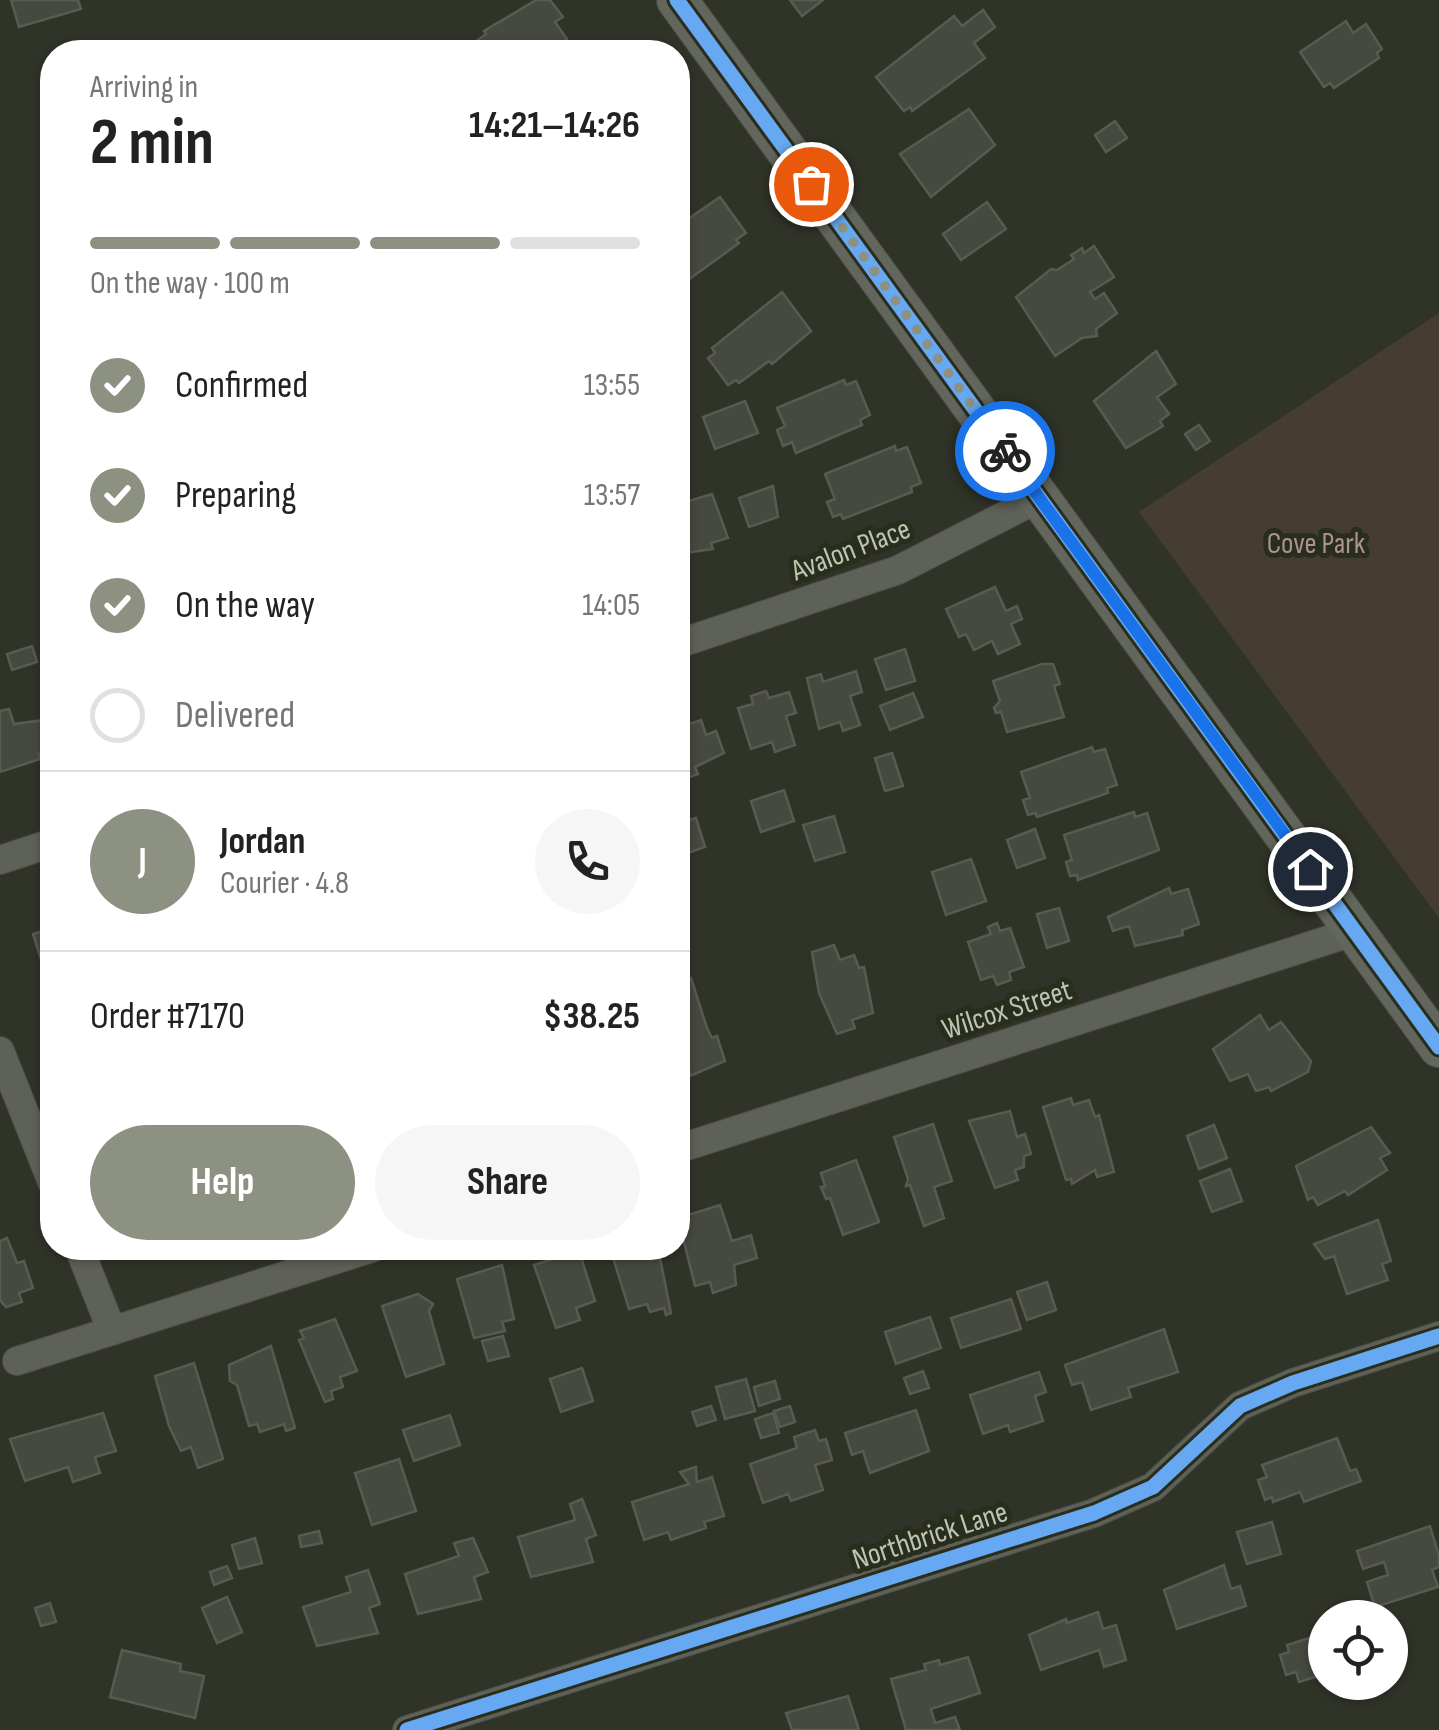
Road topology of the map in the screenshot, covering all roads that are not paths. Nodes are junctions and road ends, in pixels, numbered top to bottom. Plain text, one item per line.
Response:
1 (677, 0) edge
2 (1039, 498) junction
3 (690, 640) edge
4 (40, 847) edge
5 (0, 860) edge
6 (1356, 932) junction
7 (1439, 1048) edge
8 (0, 1051) edge
9 (690, 1145) edge
10 (40, 1152) edge
11 (84, 1260) edge
12 (334, 1260) edge
13 (112, 1331) junction
14 (1439, 1336) edge
15 (18, 1361) dead end
16 (407, 1730) edge

1 - 2 street
2 - 3 street, Avalon Place
2 - 6 street
4 - 5 street
6 - 7 street
6 - 9 street, Wilcox Street
8 - 10 street
11 - 13 street
12 - 13 street
13 - 15 street
14 - 16 street, Northbrick Lane

